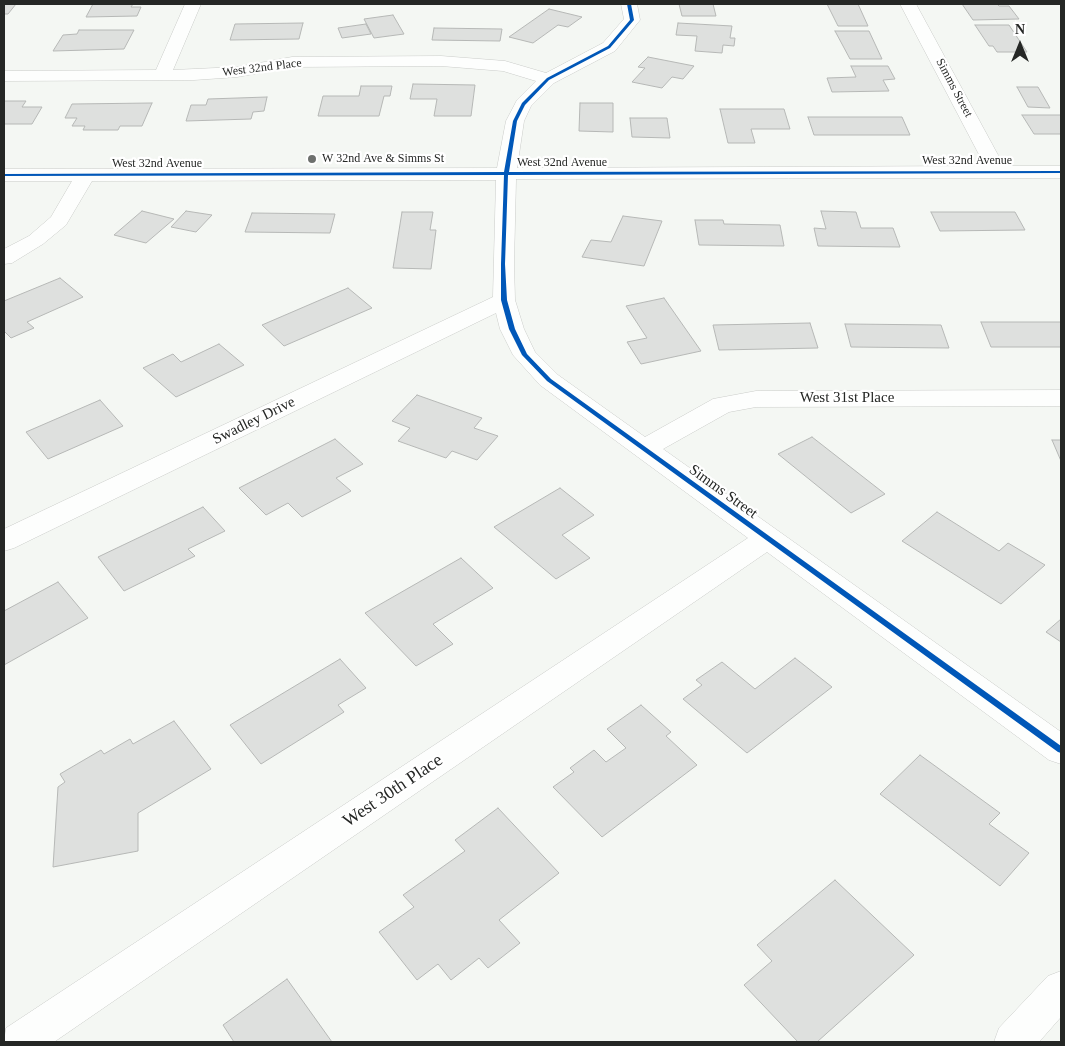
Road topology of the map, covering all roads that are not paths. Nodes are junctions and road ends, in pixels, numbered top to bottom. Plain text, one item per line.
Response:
1 (193, 4) edge
2 (629, 4) edge
3 (908, 4) edge
4 (4, 76) edge
5 (162, 76) junction
6 (548, 79) junction
7 (1061, 172) edge
8 (998, 173) junction
9 (506, 174) junction
10 (4, 175) edge
11 (85, 175) junction
12 (4, 258) edge
13 (504, 300) junction
14 (1061, 398) edge
15 (644, 449) junction
16 (766, 539) junction
17 (4, 541) edge
18 (1061, 750) edge
19 (1061, 989) edge
20 (20, 1042) edge
21 (1013, 1042) edge

1 - 5 street
2 - 6 street, Simms Street
3 - 8 street, Simms Street
4 - 5 street, West 32nd Place
5 - 6 street, West 32nd Place
6 - 9 street, Simms Street
7 - 8 street, West 32nd Avenue
8 - 9 street, West 32nd Avenue
9 - 11 street, West 32nd Avenue
9 - 13 street, Simms Street
10 - 11 street, West 32nd Avenue
11 - 12 street
13 - 15 street, Simms Street
13 - 17 street, Swadley Drive
14 - 15 street, West 31st Place
15 - 16 street, Simms Street
16 - 18 street, Simms Street
16 - 20 street, West 30th Place
19 - 21 street

